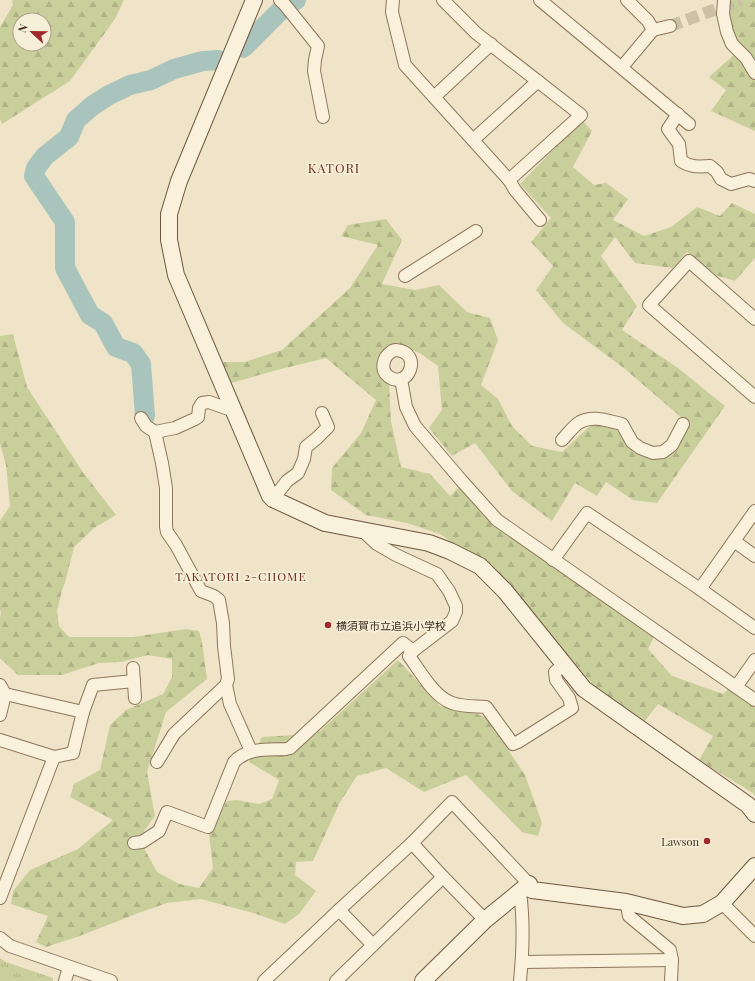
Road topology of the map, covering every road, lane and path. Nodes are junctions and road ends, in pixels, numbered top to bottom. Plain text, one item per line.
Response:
1 (254, 0) edge
2 (280, 0) edge
3 (393, 0) edge
4 (443, 0) edge
5 (540, 0) edge
6 (627, 0) edge
7 (724, 0) edge
8 (670, 26) tunnel mouth
9 (653, 30) junction
10 (491, 44) junction
11 (622, 67) junction
12 (755, 73) edge
13 (538, 81) junction
14 (434, 97) junction
15 (678, 114) junction
16 (323, 117) dead end
17 (690, 124) dead end
18 (473, 140) junction
19 (509, 180) junction
20 (755, 181) edge
21 (540, 220) dead end
22 (476, 231) dead end
23 (405, 276) dead end
24 (755, 319) edge
25 (401, 379) dead end
26 (755, 397) edge
27 (234, 411) junction
28 (322, 413) dead end
29 (141, 418) dead end
30 (683, 424) dead end
31 (155, 432) junction
32 (562, 440) dead end
33 (273, 499) junction
34 (755, 511) edge
35 (363, 531) junction
36 (734, 541) junction
37 (755, 556) edge
38 (554, 560) junction
39 (700, 589) junction
40 (755, 628) edge
41 (414, 651) junction
42 (755, 660) edge
43 (564, 664) junction
44 (133, 668) dead end
45 (134, 681) junction
46 (226, 685) junction
47 (736, 687) junction
48 (3, 690) edge
49 (135, 698) dead end
50 (755, 700) edge
51 (83, 712) junction
52 (0, 715) edge
53 (0, 740) edge
54 (251, 751) junction
55 (54, 757) junction
56 (157, 762) dead end
57 (755, 814) edge
58 (134, 843) dead end
59 (412, 843) junction
60 (755, 866) edge
61 (443, 877) junction
62 (524, 888) junction
63 (0, 898) edge
64 (626, 902) junction
65 (722, 903) junction
66 (339, 910) junction
67 (485, 920) junction
68 (755, 936) edge
69 (0, 938) edge
70 (373, 945) junction
71 (672, 960) junction
72 (522, 962) junction
73 (69, 967) junction
74 (65, 981) edge
75 (112, 981) edge
76 (264, 981) edge
77 (336, 981) edge
78 (423, 981) edge
79 (520, 981) edge
80 (672, 981) edge

1 - 27 street
2 - 16 street
3 - 14 street
4 - 10 street
5 - 11 street
6 - 9 street
7 - 12 street
8 - 9 street
9 - 11 street
10 - 13 street
10 - 14 street
11 - 15 street
13 - 18 street
13 - 19 street
14 - 18 street
15 - 17 street
15 - 20 street
18 - 19 street
19 - 21 street
22 - 23 street
24 - 26 street
25 - 38 street
27 - 31 street
27 - 33 street
28 - 33 street
29 - 31 street
30 - 32 street
31 - 46 street
33 - 35 street
34 - 36 street
35 - 41 street
35 - 43 street
36 - 37 street
36 - 39 street
38 - 39 street
38 - 47 street
39 - 40 street
41 - 43 street
41 - 54 street
42 - 47 street
43 - 57 street
44 - 45 street
45 - 49 street
45 - 51 street
46 - 54 street
46 - 56 street
47 - 50 street
48 - 51 street
48 - 52 street
51 - 55 street
53 - 55 street
54 - 58 street
55 - 63 street
59 - 61 street
59 - 62 street
59 - 66 street
60 - 65 street
61 - 67 street
61 - 70 street
62 - 64 street
62 - 67 street
62 - 72 street
64 - 65 street
64 - 71 street
65 - 68 street
66 - 70 street
66 - 76 street
67 - 78 street
69 - 73 street
70 - 77 street
71 - 72 street
71 - 80 street
72 - 79 street
73 - 74 street
73 - 75 street

